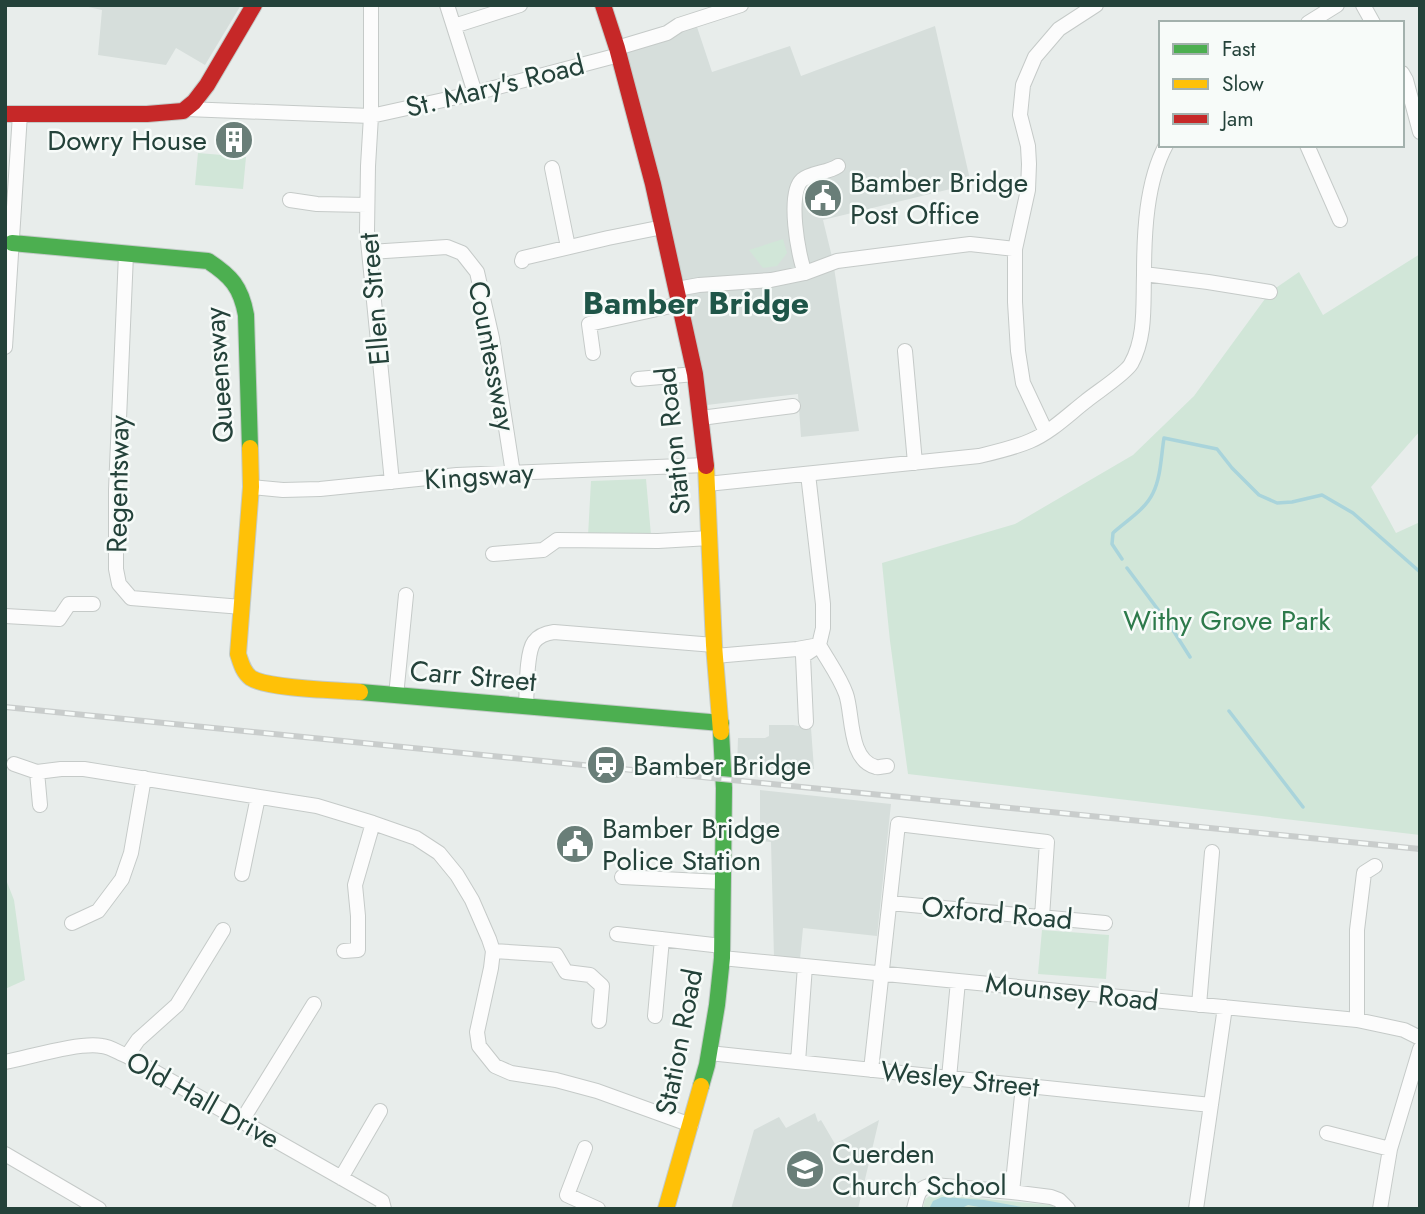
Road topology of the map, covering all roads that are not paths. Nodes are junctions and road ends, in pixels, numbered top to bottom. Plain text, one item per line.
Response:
1 (254, 5) edge
2 (371, 5) edge
3 (447, 5) edge
4 (520, 5) edge
5 (603, 5) edge
6 (741, 5) edge
7 (1096, 5) edge
8 (1336, 5) edge
9 (1363, 5) edge
10 (1311, 21) edge
11 (1372, 21) edge
12 (454, 26) junction
13 (618, 52) junction
14 (1404, 76) edge
15 (475, 93) junction
16 (186, 109) junction
17 (13, 114) edge
18 (371, 116) junction
19 (1420, 132) edge
20 (1165, 147) edge
21 (1308, 147) edge
22 (838, 166) dead end
23 (552, 168) dead end
24 (290, 200) dead end
25 (367, 205) junction
26 (1340, 220) dead end
27 (663, 227) junction
28 (12, 243) junction
29 (568, 247) junction
30 (1015, 248) junction
31 (370, 252) junction
32 (126, 254) junction
33 (522, 261) dead end
34 (804, 273) junction
35 (1144, 274) junction
36 (1270, 292) dead end
37 (679, 297) junction
38 (5, 347) edge
39 (905, 352) dead end
40 (593, 353) dead end
41 (695, 374) junction
42 (638, 379) dead end
43 (793, 406) dead end
44 (701, 418) junction
45 (1046, 432) junction
46 (915, 463) junction
47 (706, 465) junction
48 (513, 473) junction
49 (808, 474) junction
50 (392, 482) junction
51 (707, 484) junction
52 (251, 487) junction
53 (710, 538) junction
54 (493, 554) dead end
55 (406, 595) dead end
56 (93, 604) dead end
57 (242, 607) junction
58 (5, 616) edge
59 (819, 645) junction
60 (715, 650) junction
61 (238, 654) joint
62 (396, 696) junction
63 (526, 706) junction
64 (806, 722) dead end
65 (721, 723) junction
66 (14, 764) dead end
67 (887, 766) dead end
68 (37, 772) junction
69 (144, 778) junction
70 (258, 797) junction
71 (40, 805) dead end
72 (373, 823) junction
73 (1212, 852) dead end
74 (1375, 866) dead end
75 (242, 874) dead end
76 (622, 877) dead end
77 (722, 882) junction
78 (890, 903) junction
79 (1042, 917) junction
80 (72, 923) dead end
81 (1105, 923) dead end
82 (223, 930) dead end
83 (617, 934) dead end
84 (662, 939) junction
85 (344, 951) dead end
86 (493, 951) junction
87 (722, 952) junction
88 (805, 966) junction
89 (881, 974) junction
90 (958, 981) junction
91 (314, 1004) dead end
92 (1199, 1004) junction
93 (1225, 1007) junction
94 (655, 1016) dead end
95 (1357, 1020) junction
96 (599, 1021) dead end
97 (1420, 1038) edge
98 (1420, 1049) edge
99 (709, 1053) junction
100 (127, 1056) junction
101 (5, 1062) edge
102 (798, 1062) junction
103 (871, 1070) junction
104 (949, 1078) junction
105 (1023, 1086) junction
106 (1211, 1105) junction
107 (380, 1111) dead end
108 (241, 1122) junction
109 (691, 1125) junction
110 (1327, 1133) dead end
111 (585, 1148) dead end
112 (1391, 1149) junction
113 (5, 1154) edge
114 (341, 1178) junction
115 (1012, 1192) junction
116 (99, 1209) edge
117 (384, 1209) edge
118 (598, 1209) edge
119 (666, 1209) edge
120 (914, 1209) edge
121 (1068, 1209) edge
122 (1196, 1209) edge
123 (1380, 1209) edge

1 - 16 main road
2 - 18 street, St. Mary's Road
3 - 12 street
4 - 12 street
5 - 13 main road, Station Road
6 - 13 street, St. Mary's Road
7 - 30 street
8 - 10 street
9 - 11 street
12 - 15 street
13 - 15 street, St. Mary's Road
13 - 27 main road, Station Road
14 - 19 street
15 - 18 street, St. Mary's Road
16 - 17 main road
16 - 18 street, St. Mary's Road
17 - 28 street
18 - 25 street, Ellen Street
20 - 35 street
21 - 26 street
22 - 34 street
23 - 29 street
24 - 25 street
25 - 31 street, Ellen Street
27 - 29 street
27 - 37 main road, Station Road
28 - 32 main road, Queensway
28 - 38 street
29 - 33 street
30 - 34 street
30 - 45 street
31 - 48 street, Countessway
31 - 50 street, Ellen Street
32 - 52 main road, Queensway
32 - 57 street, Regentsway
34 - 37 street
35 - 36 street
35 - 45 street
37 - 40 street
37 - 41 main road, Station Road
39 - 46 street
41 - 42 street
41 - 44 main road, Station Road
43 - 44 street
44 - 47 main road, Station Road
45 - 46 street
46 - 49 street
47 - 48 street, Kingsway
47 - 51 main road, Station Road
48 - 50 street, Kingsway
49 - 51 street
49 - 59 street
50 - 52 street, Kingsway
51 - 53 main road, Station Road
52 - 57 main road, Queensway
53 - 54 street
53 - 60 main road, Station Road
55 - 62 street
56 - 58 street
57 - 61 main road, Queensway
59 - 60 street
59 - 64 street
59 - 67 street
60 - 63 street
60 - 65 main road, Station Road
61 - 62 main road, Carr Street
62 - 63 main road, Carr Street
63 - 65 main road, Carr Street
65 - 77 main road, Station Road
66 - 68 street
68 - 69 street
68 - 71 street
69 - 70 street
69 - 80 street
70 - 72 street
70 - 75 street
72 - 85 street
72 - 86 street
73 - 92 street
74 - 95 street
76 - 77 street
77 - 87 main road, Station Road
78 - 79 street, Oxford Road
78 - 79 street
78 - 89 street
79 - 81 street, Oxford Road
82 - 100 street
83 - 84 street, Mounsey Road
84 - 87 street, Mounsey Road
84 - 94 street
86 - 96 street
86 - 109 street
87 - 88 street, Mounsey Road
87 - 99 main road, Station Road
88 - 89 street, Mounsey Road
88 - 102 street
89 - 90 street, Mounsey Road
89 - 103 street
90 - 92 street, Mounsey Road
90 - 104 street
91 - 108 street
92 - 93 street, Mounsey Road
93 - 95 street, Mounsey Road
93 - 106 street
95 - 97 street, Mounsey Road
98 - 112 street
99 - 102 street, Wesley Street
99 - 109 main road, Station Road
100 - 101 street, Old Hall Drive
100 - 108 street, Old Hall Drive
102 - 103 street, Wesley Street
103 - 104 street, Wesley Street
104 - 105 street, Wesley Street
105 - 106 street, Wesley Street
105 - 115 street
106 - 122 street
107 - 114 street
108 - 114 street, Old Hall Drive
109 - 119 main road, Station Road
110 - 112 street
111 - 118 street
112 - 123 street
113 - 116 street
114 - 117 street, Old Hall Drive
115 - 120 street
115 - 121 street

